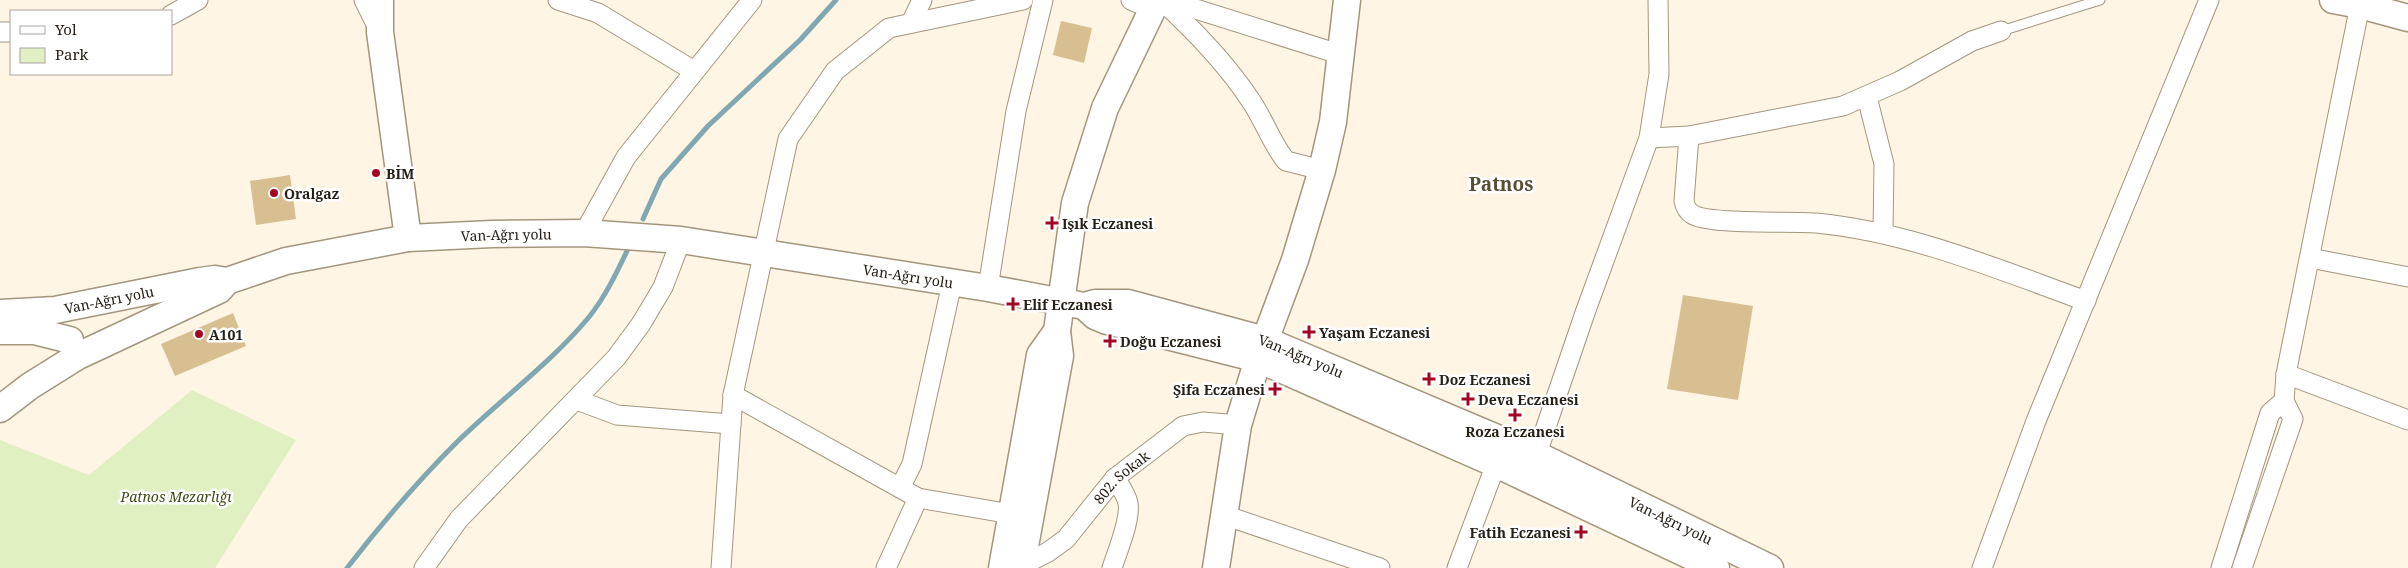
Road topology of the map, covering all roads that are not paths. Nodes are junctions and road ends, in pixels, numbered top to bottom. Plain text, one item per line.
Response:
1 (198, 0) edge
2 (364, 0) edge
3 (380, 0) edge
4 (558, 0) edge
5 (752, 0) edge
6 (922, 0) edge
7 (1023, 0) edge
8 (1043, 0) edge
9 (1347, 0) edge
10 (1658, 0) edge
11 (2100, 0) edge
12 (2209, 0) edge
13 (2333, 0) edge
14 (1154, 2) edge
15 (2360, 2) edge
16 (172, 14) edge
17 (2408, 18) edge
18 (911, 23) junction
19 (2001, 31) joint
20 (380, 32) junction
21 (1342, 55) junction
22 (694, 71) junction
23 (1867, 97) junction
24 (1689, 136) junction
25 (1649, 138) junction
26 (1322, 170) junction
27 (584, 233) junction
28 (1883, 233) junction
29 (408, 238) junction
30 (681, 240) junction
31 (764, 252) junction
32 (2310, 258) junction
33 (2408, 277) edge
34 (227, 281) junction
35 (952, 282) junction
36 (988, 288) junction
37 (2086, 301) junction
38 (1073, 304) junction
39 (76, 306) junction
40 (0, 313) edge
41 (0, 331) edge
42 (74, 348) junction
43 (1262, 349) junction
44 (2286, 374) junction
45 (733, 395) junction
46 (577, 400) junction
47 (2284, 401) junction
48 (0, 408) edge
49 (2408, 420) edge
50 (731, 424) junction
51 (1238, 425) junction
52 (1537, 455) junction
53 (1496, 464) junction
54 (1115, 478) junction
55 (1528, 479) junction
56 (900, 488) junction
57 (918, 498) junction
58 (1224, 515) junction
59 (1020, 518) junction
60 (1014, 567) edge
61 (424, 568) edge
62 (721, 568) edge
63 (886, 568) edge
64 (1112, 568) edge
65 (1216, 568) edge
66 (1380, 568) edge
67 (1457, 568) edge
68 (1716, 568) edge
69 (1770, 568) edge
70 (1982, 568) edge
71 (2221, 568) edge
72 (2242, 568) edge

1 - 16 street
2 - 20 street
3 - 20 main road
4 - 22 street
5 - 22 street
6 - 18 street
7 - 18 street
8 - 36 street
9 - 21 main road
10 - 25 street
11 - 19 lane
12 - 37 street
13 - 15 main road
14 - 21 street
14 - 26 street
14 - 38 main road
15 - 17 main road
15 - 32 street
18 - 31 street
19 - 23 street
20 - 29 main road
21 - 26 main road
22 - 27 street
23 - 24 street
23 - 28 street
24 - 25 street
24 - 28 street
25 - 52 street
26 - 43 main road
27 - 29 main road, Van-Ağrı yolu
27 - 30 main road, Van-Ağrı yolu
28 - 37 street
29 - 34 main road, Van-Ağrı yolu
30 - 31 main road, Van-Ağrı yolu
30 - 46 street
31 - 35 main road, Van-Ağrı yolu
31 - 45 street
32 - 33 street
32 - 44 street
34 - 39 main road, Van-Ağrı yolu
34 - 42 main road
35 - 36 main road, Van-Ağrı yolu
35 - 56 street
36 - 38 main road, Van-Ağrı yolu
37 - 70 street
38 - 43 main road, Van-Ağrı yolu
38 - 59 main road
39 - 40 main road, Van-Ağrı yolu
39 - 42 main road
41 - 42 main road
42 - 48 main road
43 - 51 main road
43 - 52 main road, Van-Ağrı yolu
43 - 53 main road
44 - 47 street
44 - 49 street
45 - 50 street
45 - 56 street
46 - 50 street
46 - 61 street
47 - 71 street
47 - 72 street
50 - 62 street
51 - 54 street, 802. Sokak
51 - 58 main road
52 - 55 street
52 - 69 main road, Van-Ağrı yolu
53 - 55 main road
53 - 67 street
54 - 60 street, 802. Sokak
54 - 64 street
55 - 68 main road
56 - 57 street
57 - 59 street
57 - 63 street
58 - 65 main road
58 - 66 street
59 - 60 main road

